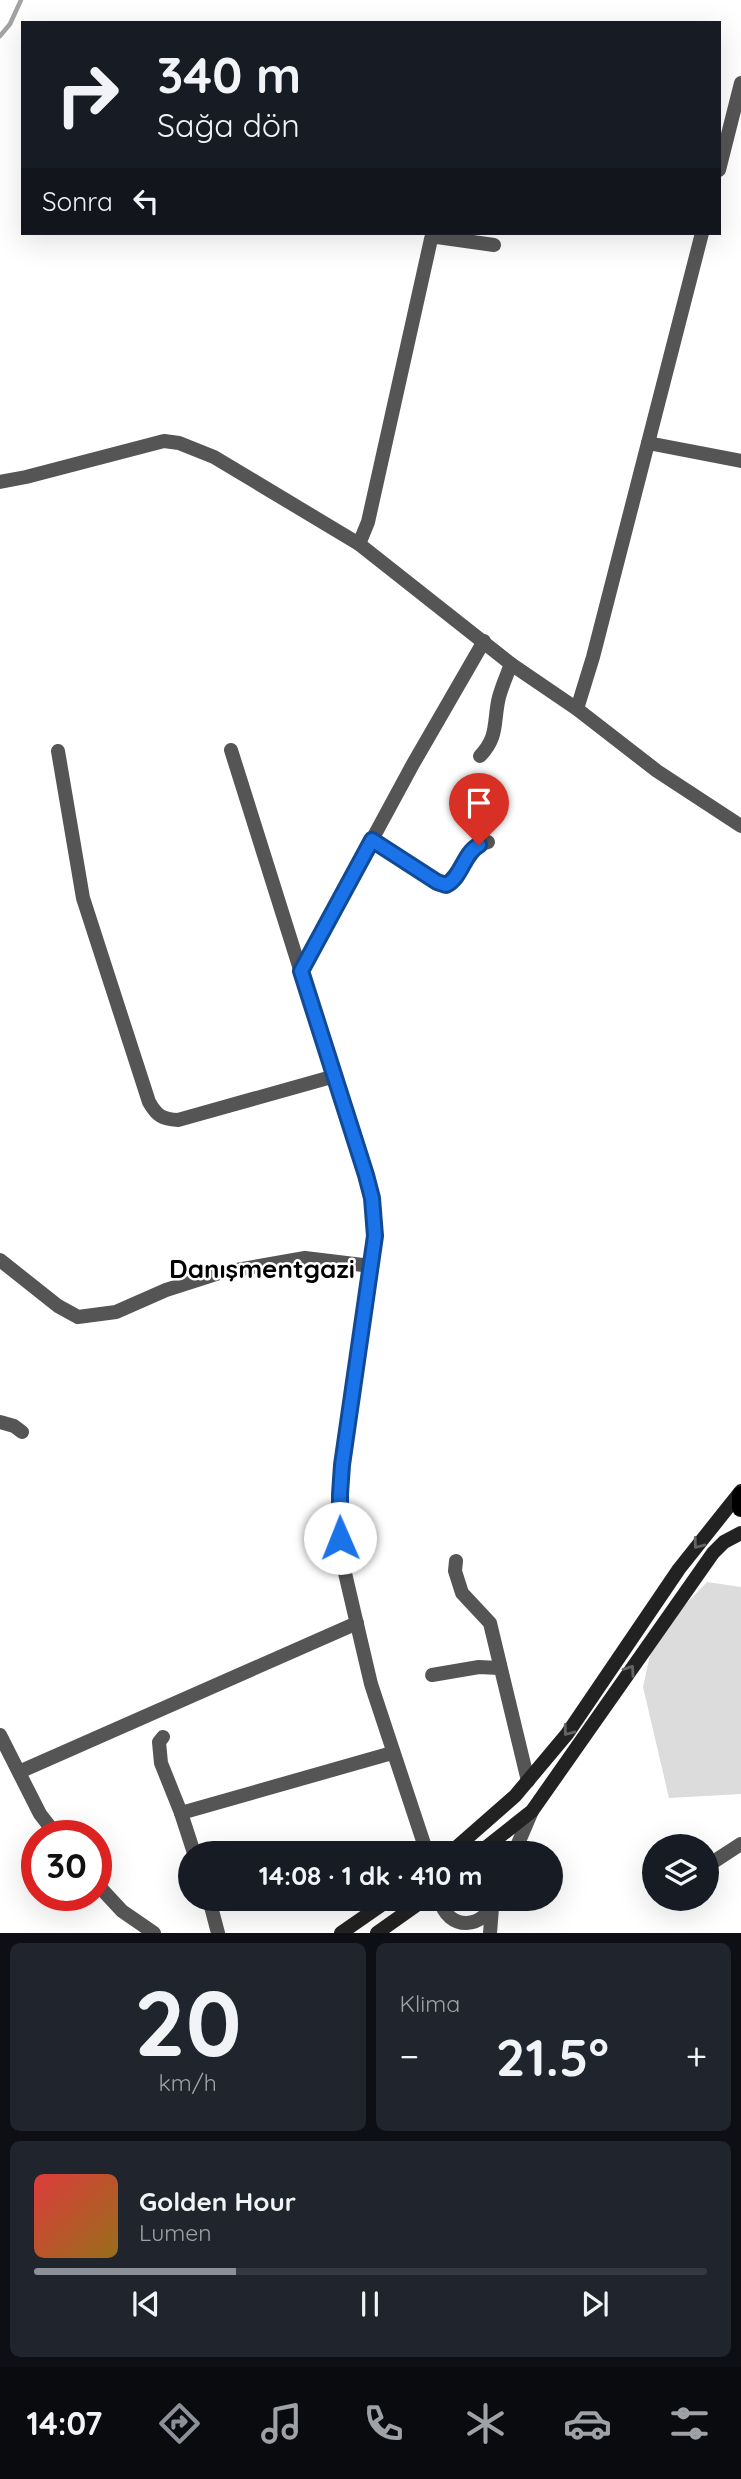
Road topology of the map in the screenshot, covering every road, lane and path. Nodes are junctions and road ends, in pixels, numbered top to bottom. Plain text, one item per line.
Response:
1 (741, 83) edge
2 (721, 162) edge
3 (701, 235) edge
4 (494, 245) dead end
5 (648, 443) junction
6 (741, 461) edge
7 (0, 482) edge
8 (359, 544) junction
9 (484, 641) junction
10 (511, 664) junction
11 (577, 709) junction
12 (231, 750) dead end
13 (58, 751) dead end
14 (480, 756) dead end
15 (741, 826) edge
16 (372, 840) junction
17 (488, 842) dead end
18 (301, 971) junction
19 (335, 1076) junction
20 (0, 1260) edge
21 (371, 1266) junction
22 (0, 1422) edge
23 (22, 1432) dead end
24 (741, 1493) edge
25 (741, 1508) edge
26 (741, 1533) edge
27 (456, 1561) dead end
28 (357, 1623) junction
29 (499, 1668) junction
30 (432, 1675) dead end
31 (0, 1735) edge
32 (163, 1737) dead end
33 (392, 1753) junction
34 (19, 1772) junction
35 (528, 1781) junction
36 (532, 1811) junction
37 (181, 1813) junction
38 (45, 1820) edge
39 (190, 1841) edge
40 (422, 1841) edge
41 (464, 1841) edge
42 (494, 1841) edge
43 (519, 1841) edge
44 (741, 1844) edge
45 (719, 1858) edge
46 (112, 1900) edge
47 (212, 1911) edge
48 (373, 1911) edge
49 (408, 1911) edge
50 (445, 1911) edge
51 (487, 1911) edge
52 (492, 1911) edge
53 (446, 1914) junction
54 (154, 1933) edge
55 (218, 1933) edge
56 (341, 1933) edge
57 (377, 1933) edge
58 (455, 1933) edge
59 (490, 1933) edge

1 - 2 street
3 - 5 street
4 - 8 street
5 - 6 street
5 - 11 street
7 - 8 street
8 - 9 street
9 - 10 street
9 - 16 street
10 - 11 street
10 - 14 street
11 - 15 street
12 - 18 street
13 - 19 street
16 - 17 street
16 - 18 street
18 - 19 street
19 - 21 street
20 - 21 street
21 - 28 street
22 - 23 street
24 - 25 main road
24 -> 35 main road
36 -> 26 main road
27 - 29 street
28 - 33 street
28 - 34 street
29 - 30 street
29 - 35 street
31 - 34 street
32 - 37 street
33 - 37 street
33 - 40 street
34 - 38 street
35 - 41 main road
36 - 42 main road
36 - 43 street
37 - 39 street
44 - 45 street
46 - 54 street
47 - 55 street
48 - 56 main road
49 - 57 main road
50 - 53 street
51 - 53 street
52 - 59 street
53 - 58 street

